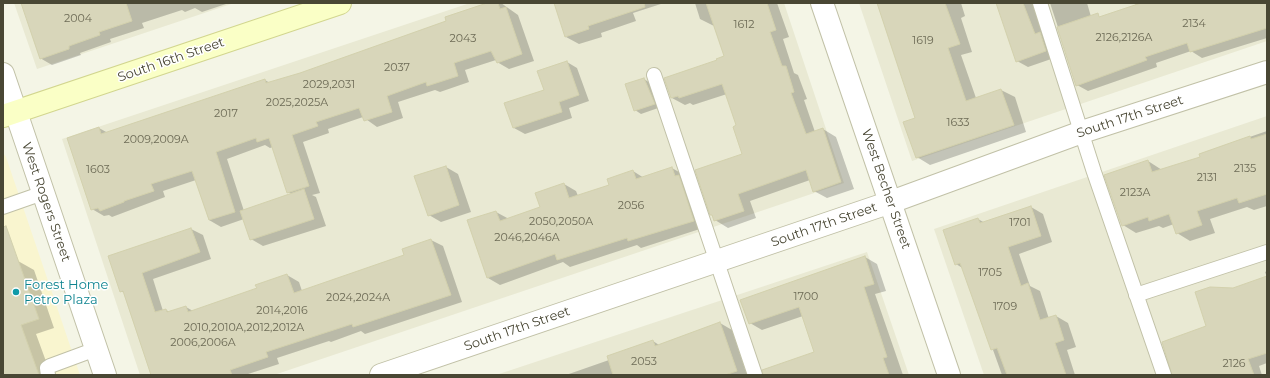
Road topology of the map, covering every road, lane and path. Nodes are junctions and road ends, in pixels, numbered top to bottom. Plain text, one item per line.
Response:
1 (340, 3) edge
2 (822, 3) edge
3 (1040, 3) edge
4 (1267, 72) edge
5 (3, 74) edge
6 (654, 75) dead end
7 (10, 114) edge
8 (1082, 132) junction
9 (43, 193) junction
10 (891, 202) junction
11 (3, 207) edge
12 (1267, 252) edge
13 (715, 262) junction
14 (1136, 295) junction
15 (96, 349) junction
16 (48, 375) edge
17 (105, 375) edge
18 (380, 375) edge
19 (755, 375) edge
20 (949, 375) edge
21 (1164, 375) edge

1 - 7 main road, South 16th Street
2 - 10 street, West Becher Street
3 - 8 lane
4 - 8 street, South 17th Street
5 - 7 street, West Rogers Street
6 - 13 lane
7 - 9 street, West Rogers Street
8 - 10 street, South 17th Street
8 - 14 lane
9 - 11 lane
9 - 15 street, West Rogers Street
10 - 13 street, South 17th Street
10 - 20 street, West Becher Street
12 - 14 lane
13 - 18 street, South 17th Street
13 - 19 lane
14 - 21 lane
15 - 16 lane
15 - 17 street, West Rogers Street

